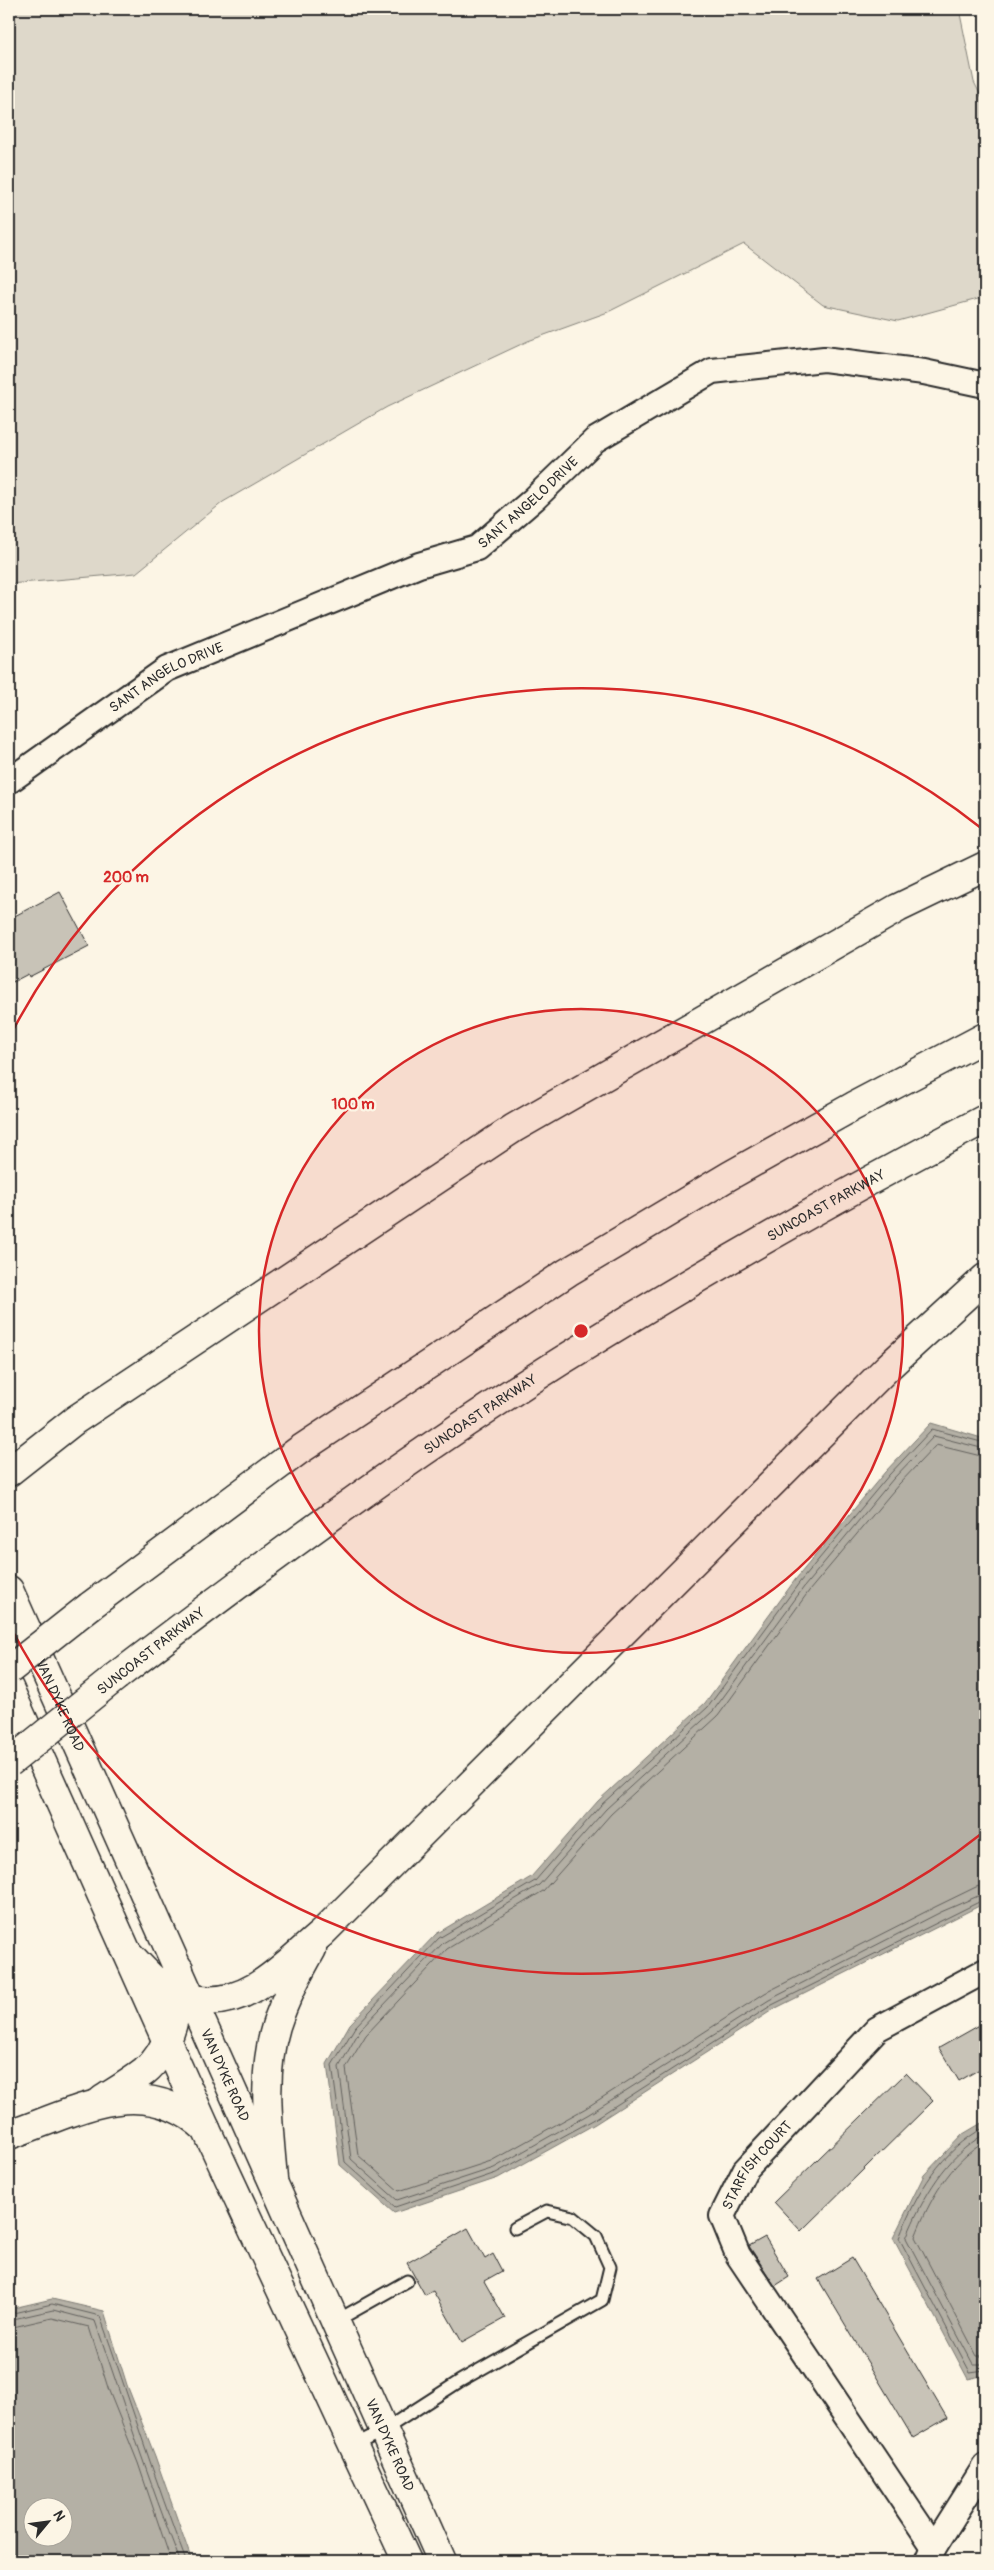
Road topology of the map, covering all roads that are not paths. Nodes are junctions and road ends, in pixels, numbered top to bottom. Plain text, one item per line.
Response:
1 (985, 385) edge
2 (9, 781) edge
3 (985, 866) edge
4 (985, 1037) edge
5 (985, 1119) edge
6 (985, 1278) edge
7 (76, 1420) junction
8 (9, 1446) edge
9 (9, 1472) edge
10 (9, 1590) edge
11 (9, 1670) edge
12 (9, 1688) edge
13 (9, 1763) edge
14 (320, 1934) junction
15 (128, 1953) junction
16 (985, 1971) edge
17 (185, 1998) junction
18 (166, 2040) junction
19 (97, 2104) junction
20 (206, 2129) junction
21 (9, 2135) edge
22 (273, 2180) junction
23 (515, 2228) dead end
24 (407, 2281) dead end
25 (336, 2321) junction
26 (384, 2430) junction
27 (353, 2446) junction
28 (985, 2466) edge
29 (931, 2554) edge
30 (407, 2561) edge
31 (442, 2561) edge

1 - 2 street, SANT ANGELO DRIVE
3 - 7 main road
4 - 11 main road, bridge
5 - 13 main road, SUNCOAST PARKWAY, bridge
6 - 14 main road
7 - 8 main road
7 - 9 main road
10 - 17 main road, VAN DYKE ROAD
12 - 15 main road
14 - 17 main road
14 - 22 main road
15 - 17 main road
15 - 18 main road
16 - 29 street, STARFISH COURT
17 - 18 main road
17 - 22 main road, VAN DYKE ROAD
18 - 19 main road
18 - 20 main road
19 - 20 main road
19 - 21 main road
20 - 27 main road
22 - 25 main road, VAN DYKE ROAD
23 - 26 lane
24 - 25 lane
25 - 26 main road, VAN DYKE ROAD
26 - 27 lane
26 - 31 main road, VAN DYKE ROAD
27 - 30 main road
28 - 29 street

